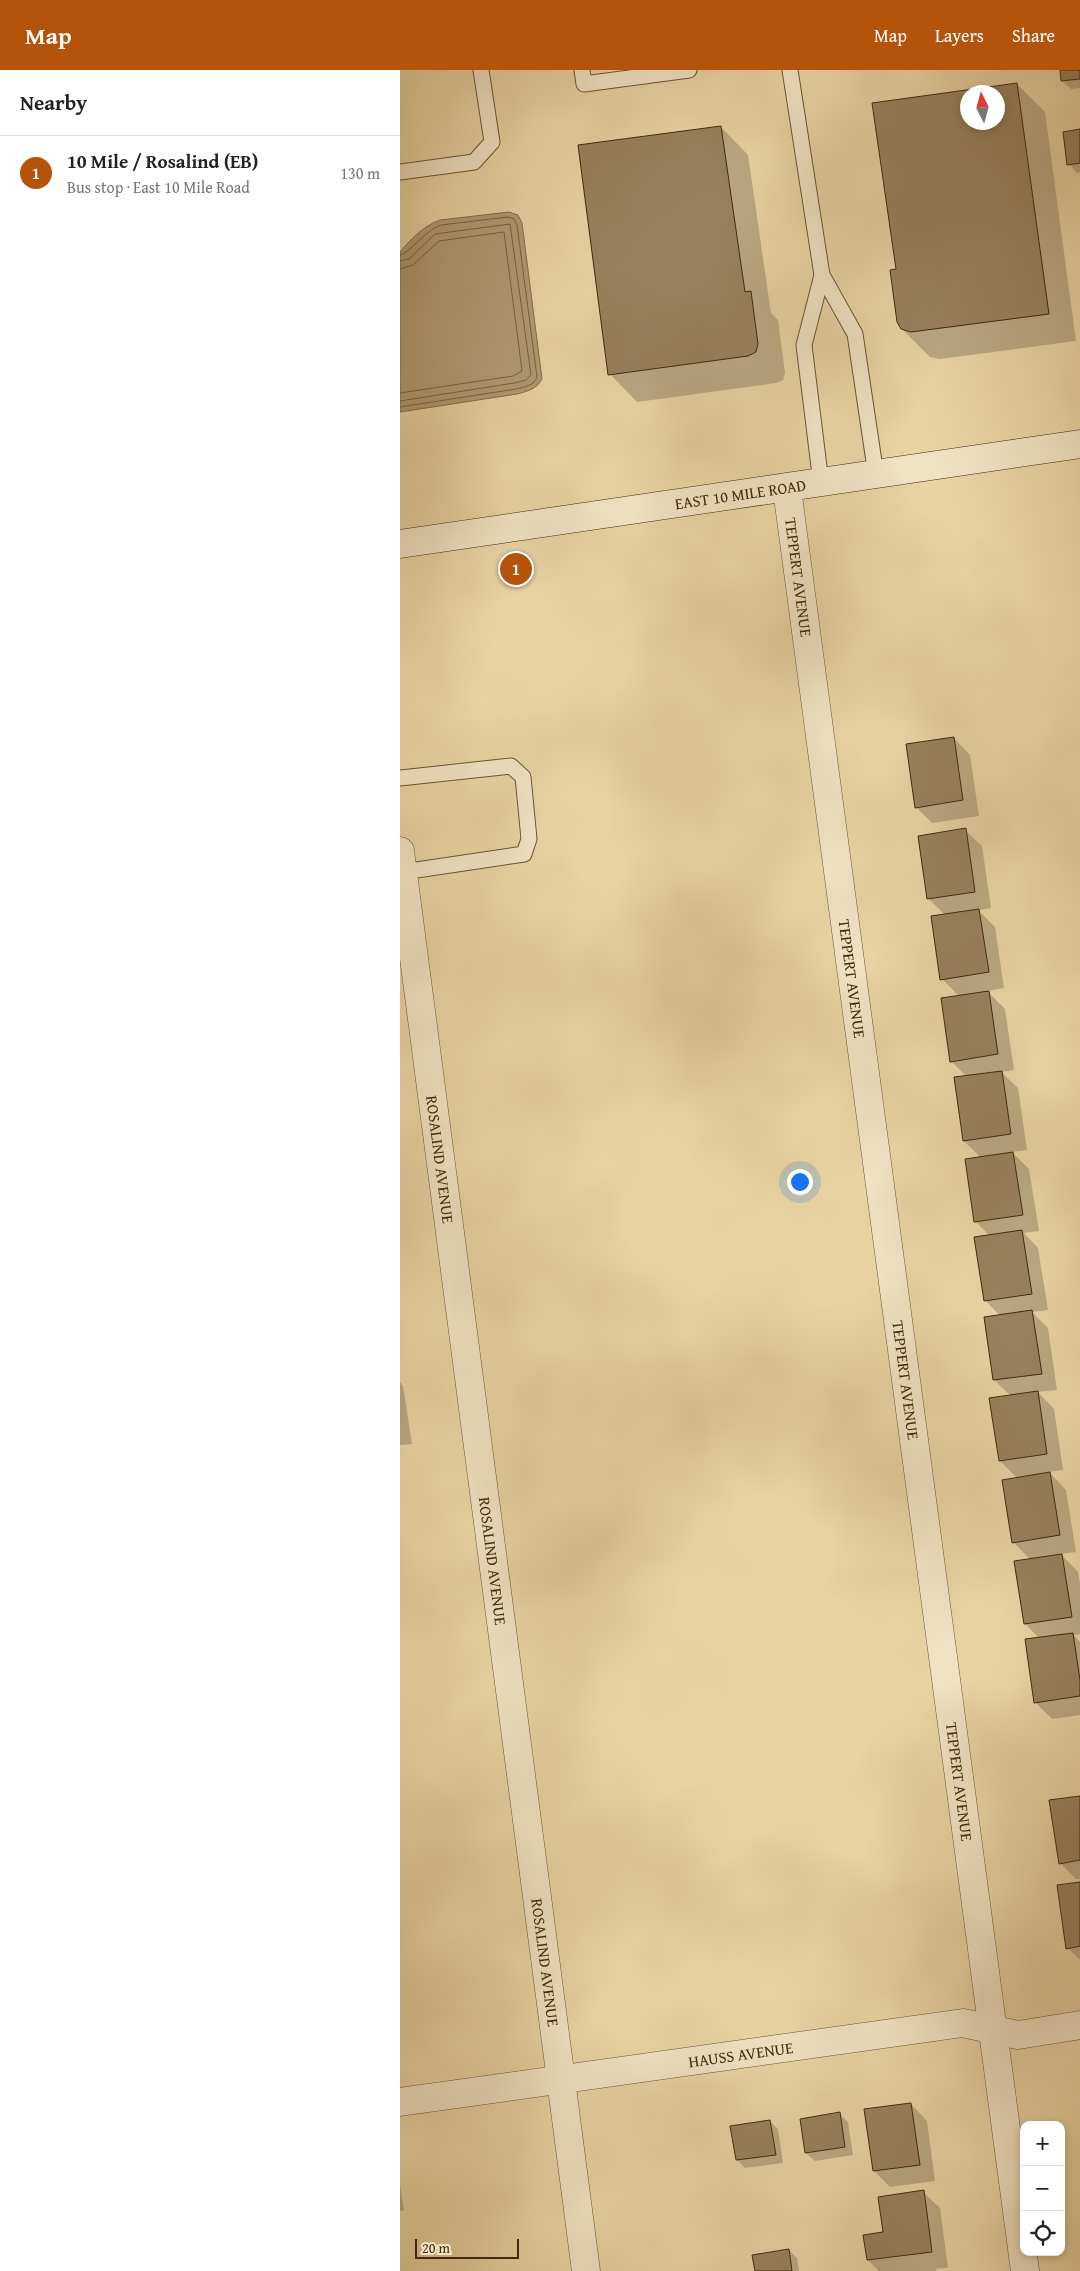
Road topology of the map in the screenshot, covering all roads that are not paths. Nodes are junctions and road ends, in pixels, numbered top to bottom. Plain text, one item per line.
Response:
1 (482, 70) edge
2 (582, 70) edge
3 (689, 70) edge
4 (790, 70) edge
5 (400, 172) edge
6 (822, 275) junction
7 (1080, 444) edge
8 (876, 475) junction
9 (821, 483) junction
10 (787, 489) junction
11 (400, 544) edge
12 (400, 778) edge
13 (401, 862) edge
14 (1080, 2025) edge
15 (993, 2029) junction
16 (561, 2080) junction
17 (400, 2102) edge
18 (586, 2271) edge
19 (1025, 2271) edge

1 - 5 lane
2 - 3 lane
4 - 6 lane
6 - 8 lane
6 - 9 lane
7 - 8 street, EAST 10 MILE ROAD
8 - 9 street, EAST 10 MILE ROAD
9 - 10 street, EAST 10 MILE ROAD
10 - 11 street, EAST 10 MILE ROAD
10 - 15 street, TEPPERT AVENUE
12 - 13 lane
13 - 16 street, ROSALIND AVENUE
14 - 15 street, HAUSS AVENUE
15 - 16 street, HAUSS AVENUE
15 - 19 street, TEPPERT AVENUE
16 - 17 street, HAUSS AVENUE
16 - 18 street, ROSALIND AVENUE

